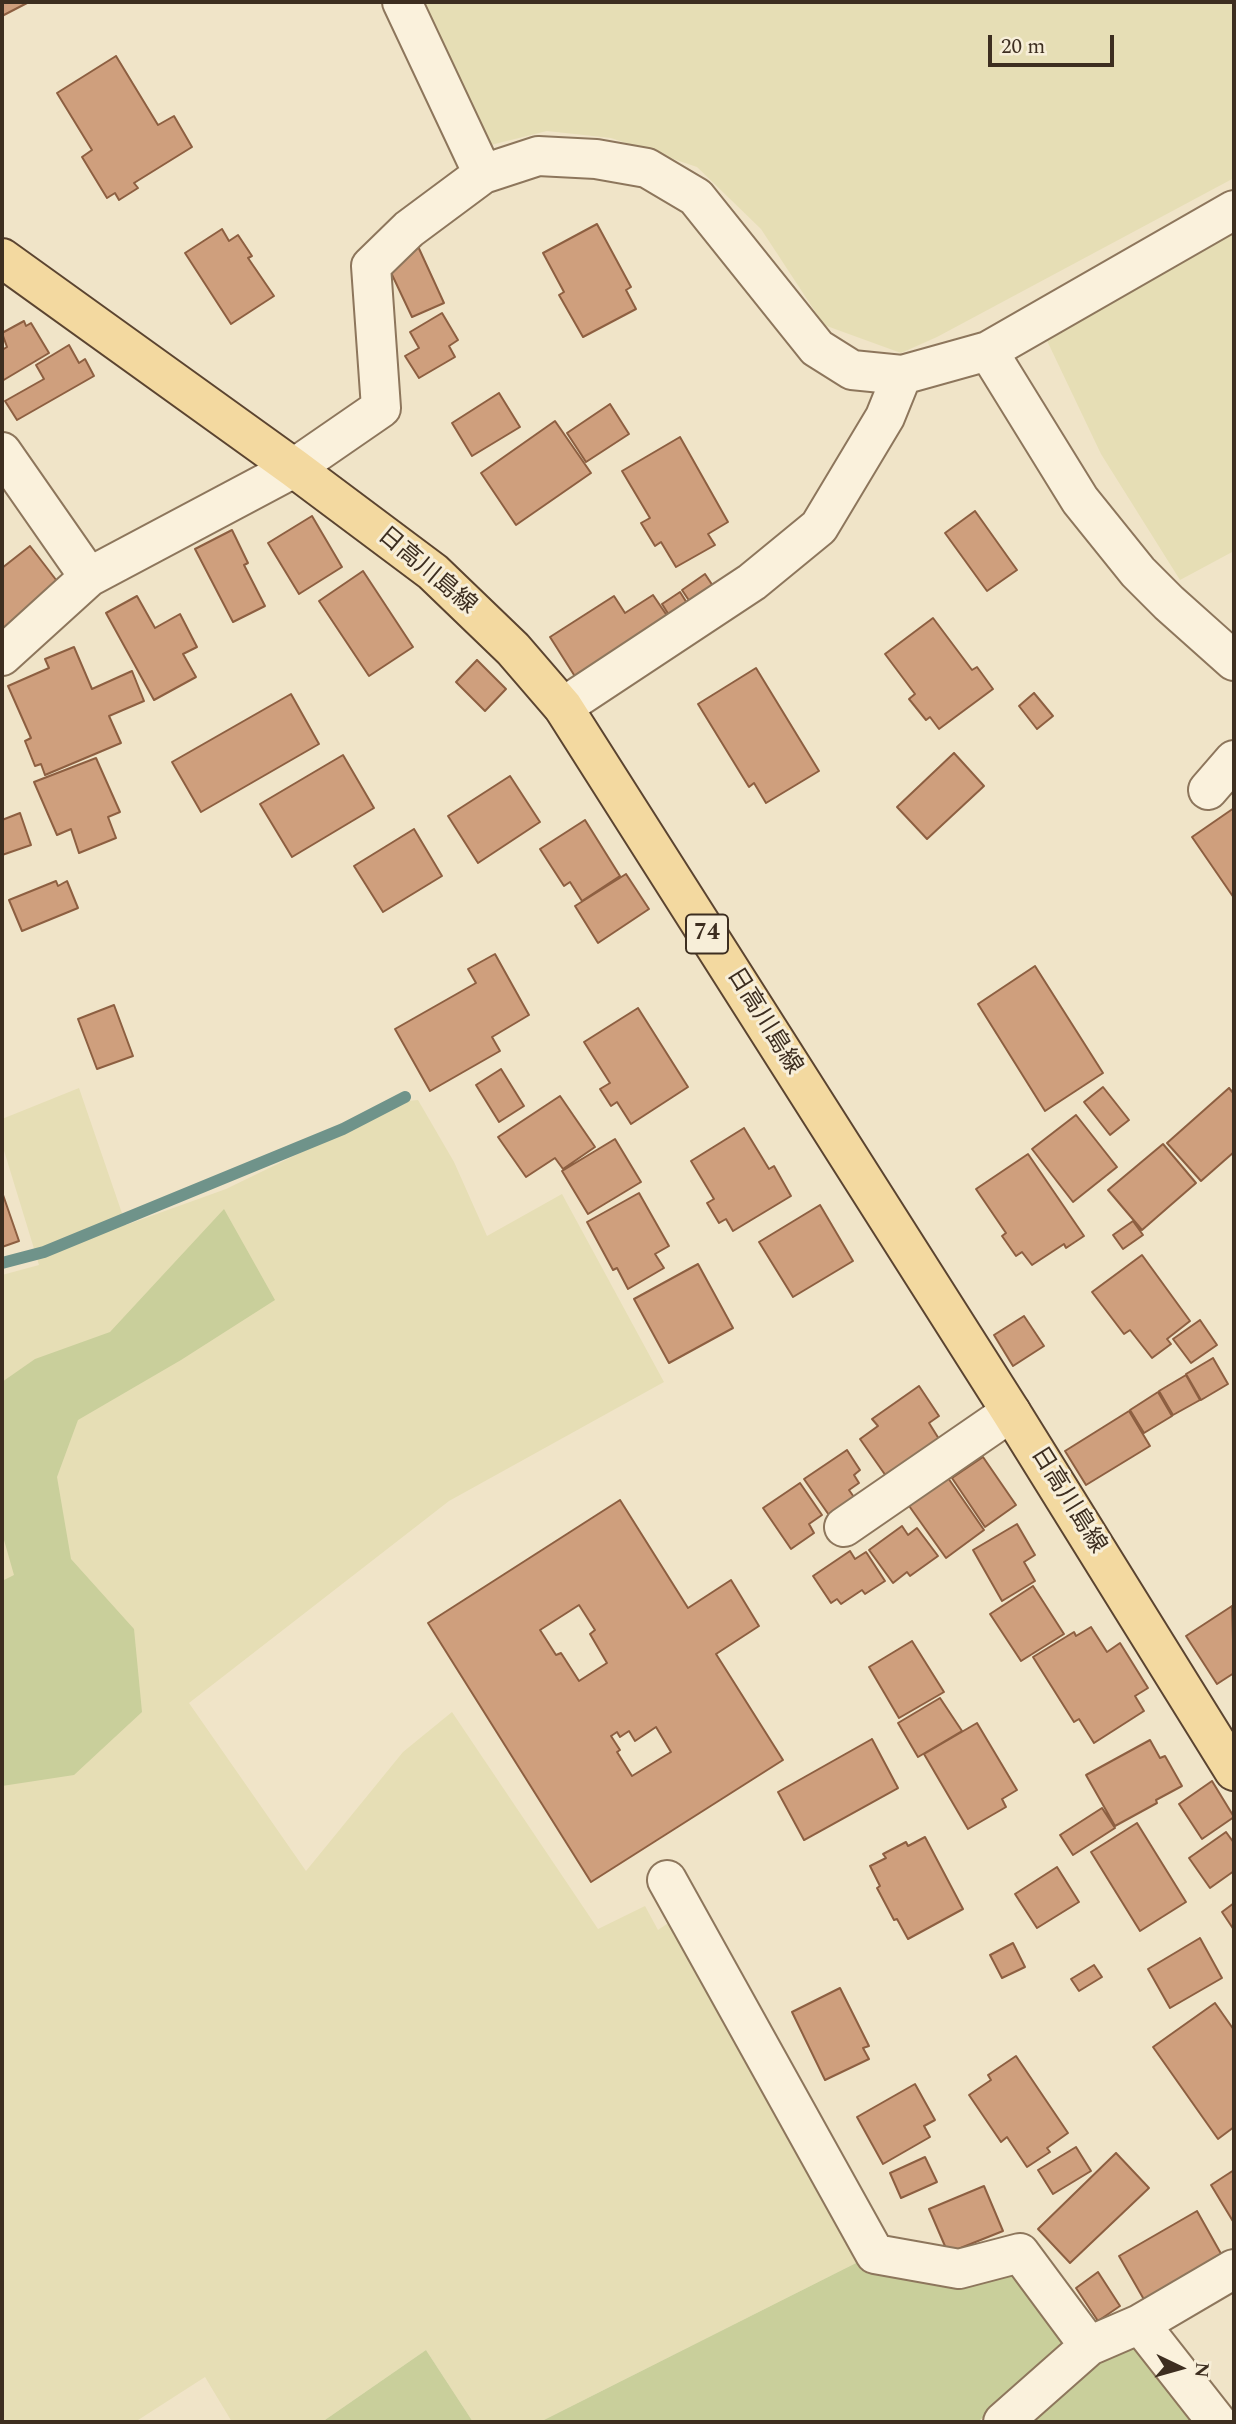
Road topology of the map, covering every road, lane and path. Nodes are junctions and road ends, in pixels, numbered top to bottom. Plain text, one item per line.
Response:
1 (402, 2) edge
2 (483, 174) junction
3 (1234, 210) edge
4 (2, 258) edge
5 (988, 351) junction
6 (902, 375) junction
7 (2, 452) edge
8 (294, 468) junction
9 (89, 577) junction
10 (2, 656) edge
11 (1234, 661) edge
12 (562, 706) junction
13 (1234, 760) edge
14 (1208, 790) dead end
15 (1011, 1412) junction
16 (844, 1527) dead end
17 (1234, 1771) edge
18 (667, 1880) dead end
19 (1234, 2269) edge
20 (1140, 2324) junction
21 (1089, 2346) junction
22 (1003, 2422) edge
23 (1217, 2422) edge

1 - 2 street
2 - 6 street
2 - 8 street
3 - 5 street
4 - 8 main road, 日高川島線 / 74
5 - 6 street
5 - 11 street
6 - 12 street
7 - 9 street
8 - 9 street
8 - 12 main road, 日高川島線 / 74
9 - 10 street
12 - 15 main road, 日高川島線 / 74
13 - 14 street
15 - 16 street
15 - 17 main road, 日高川島線 / 74
18 - 21 street
19 - 20 street
20 - 21 street
20 - 23 street
21 - 22 street

